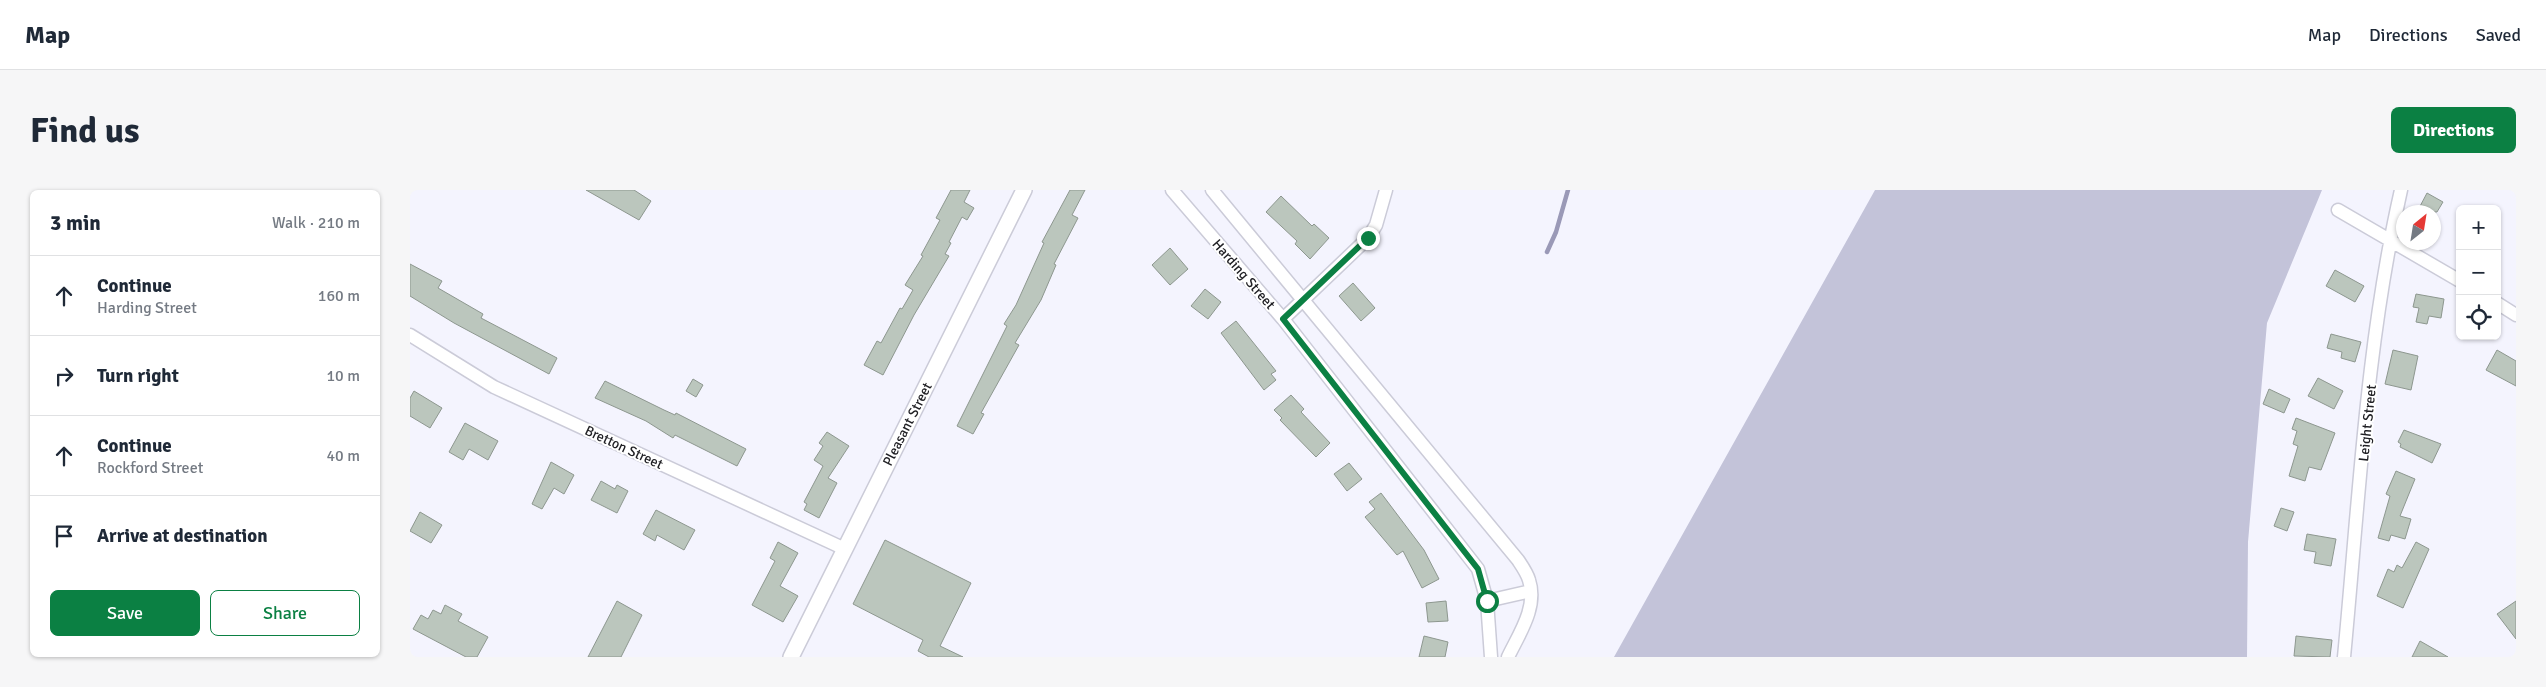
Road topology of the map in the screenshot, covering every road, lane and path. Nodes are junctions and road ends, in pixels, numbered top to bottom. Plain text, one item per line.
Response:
1 (1024, 190) edge
2 (1172, 190) edge
3 (1212, 190) edge
4 (1386, 190) edge
5 (2401, 190) edge
6 (2338, 210) dead end
7 (2390, 239) junction
8 (2456, 279) edge
9 (1303, 301) junction
10 (2501, 306) edge
11 (2516, 315) edge
12 (1283, 319) junction
13 (410, 334) edge
14 (845, 549) junction
15 (1531, 591) junction
16 (1487, 601) junction
17 (791, 657) edge
18 (1491, 657) edge
19 (1508, 657) edge
20 (2344, 657) edge

1 - 14 street, Pleasant Street
2 - 12 street, Harding Street
3 - 9 street, Harding Street
4 - 9 street
5 - 7 street, Leight Street
6 - 7 street
7 - 8 street
7 - 20 street, Leight Street
9 - 12 street
9 - 15 street, Harding Street
10 - 11 street
12 - 16 street, Harding Street
13 - 14 street, Bretton Street
14 - 17 street, Pleasant Street
15 - 16 street
15 - 19 street
16 - 18 street, Harding Street

